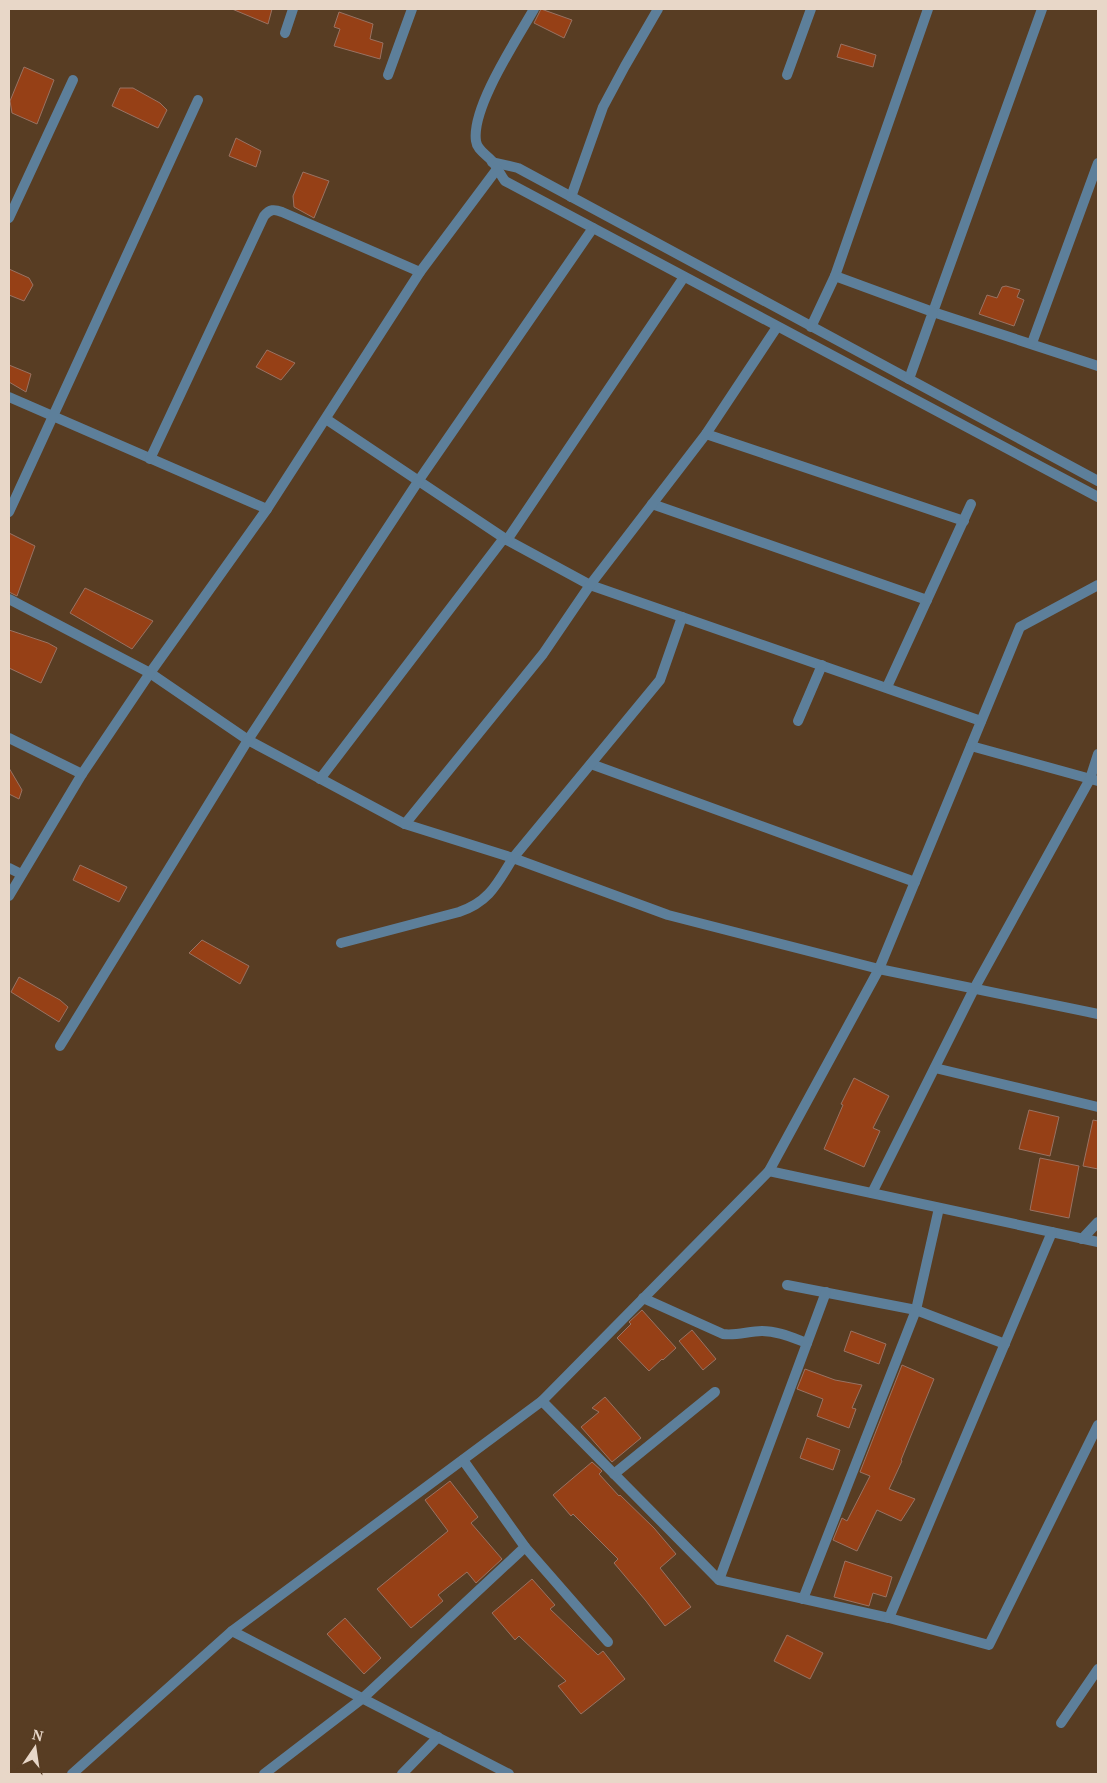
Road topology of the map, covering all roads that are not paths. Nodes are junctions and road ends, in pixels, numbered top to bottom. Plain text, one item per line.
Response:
1 (293, 9) edge
2 (412, 9) edge
3 (534, 9) edge
4 (658, 9) edge
5 (811, 9) edge
6 (928, 9) edge
7 (1042, 9) edge
8 (285, 33) dead end
9 (388, 75) dead end
10 (787, 75) dead end
11 (73, 80) dead end
12 (198, 100) dead end
13 (1098, 163) edge
14 (495, 165) junction
15 (572, 197) junction
16 (9, 218) edge
17 (593, 228) junction
18 (420, 272) junction
19 (835, 276) junction
20 (684, 277) junction
21 (933, 312) junction
22 (811, 326) junction
23 (777, 327) junction
24 (1032, 343) junction
25 (1098, 366) edge
26 (909, 379) junction
27 (9, 397) edge
28 (53, 416) junction
29 (326, 419) junction
30 (706, 434) junction
31 (150, 459) junction
32 (419, 480) junction
33 (1098, 481) edge
34 (1098, 497) edge
35 (652, 504) junction
36 (972, 504) dead end
37 (267, 509) junction
38 (9, 512) edge
39 (964, 521) junction
40 (506, 539) junction
41 (590, 585) junction
42 (1098, 585) edge
43 (9, 599) edge
44 (927, 600) junction
45 (682, 617) junction
46 (822, 665) junction
47 (150, 673) junction
48 (887, 687) junction
49 (798, 720) dead end
50 (981, 721) junction
51 (9, 738) edge
52 (248, 740) junction
53 (971, 746) junction
54 (1098, 754) edge
55 (591, 764) junction
56 (82, 774) junction
57 (320, 779) junction
58 (1094, 780) edge
59 (405, 824) junction
60 (513, 858) junction
61 (9, 868) edge
62 (21, 874) junction
63 (915, 882) junction
64 (9, 896) edge
65 (341, 943) dead end
66 (879, 970) junction
67 (974, 988) junction
68 (1098, 1014) edge
69 (60, 1046) dead end
70 (935, 1068) junction
71 (1098, 1107) edge
72 (769, 1171) junction
73 (872, 1193) junction
74 (939, 1208) junction
75 (1098, 1222) edge
76 (1052, 1232) junction
77 (1082, 1239) junction
78 (1098, 1242) edge
79 (787, 1285) dead end
80 (826, 1292) junction
81 (643, 1298) junction
82 (916, 1310) junction
83 (807, 1343) junction
84 (1005, 1344) junction
85 (715, 1392) dead end
86 (542, 1401) junction
87 (1098, 1425) edge
88 (463, 1460) junction
89 (614, 1474) junction
90 (526, 1547) junction
91 (719, 1580) junction
92 (803, 1600) junction
93 (889, 1618) junction
94 (232, 1632) junction
95 (608, 1642) dead end
96 (1098, 1669) edge
97 (363, 1698) junction
98 (1062, 1723) dead end
99 (438, 1737) junction
100 (72, 1774) edge
101 (264, 1774) edge
102 (402, 1774) edge
103 (509, 1774) edge

1 - 8 street
2 - 9 street
3 - 14 street
4 - 15 street
5 - 10 street
6 - 19 street
7 - 21 street
11 - 16 street
12 - 28 street
13 - 24 street
14 - 15 street
14 - 17 street
14 - 18 street
15 - 22 street
17 - 20 street
17 - 32 street
18 - 29 street
18 - 31 street
19 - 21 street
19 - 22 street
20 - 23 street
20 - 40 street
21 - 24 street
21 - 26 street
22 - 26 street
23 - 30 street
23 - 34 street
24 - 25 street
26 - 33 street
27 - 28 street
28 - 31 street
28 - 38 street
29 - 32 street
29 - 37 street
30 - 35 street
30 - 39 street
31 - 37 street
32 - 40 street
32 - 52 street
35 - 41 street
35 - 44 street
36 - 39 street
37 - 47 street
39 - 44 street
40 - 41 street
40 - 57 street
41 - 45 street
41 - 59 street
42 - 50 street
43 - 47 street
44 - 48 street
45 - 46 street
45 - 55 street
46 - 48 street
46 - 49 street
47 - 52 street
47 - 56 street
48 - 50 street
50 - 53 street
51 - 56 street
52 - 57 street
52 - 69 street
53 - 58 street
53 - 63 street
54 - 58 street
55 - 60 street
55 - 63 street
56 - 62 street
57 - 59 street
58 - 67 street
59 - 60 street
60 - 65 street
60 - 66 street
61 - 62 street
62 - 64 street
63 - 66 street
66 - 67 street
66 - 72 street
67 - 68 street
67 - 70 street
70 - 71 street
70 - 73 street
72 - 73 street
72 - 81 street
73 - 74 street
74 - 76 street
74 - 82 street
75 - 77 street
76 - 77 street
76 - 84 street
77 - 78 street
79 - 80 street
80 - 82 street
80 - 83 street
81 - 83 street
81 - 86 street
82 - 84 street
82 - 92 street
83 - 91 street
84 - 93 street
85 - 89 street
86 - 88 street
86 - 89 street
87 - 93 street
88 - 90 street
88 - 94 street
89 - 91 street
90 - 95 street
90 - 97 street
91 - 92 street
92 - 93 street
94 - 97 street
94 - 100 street
96 - 98 street
97 - 99 street
97 - 101 street
99 - 102 street
99 - 103 street

